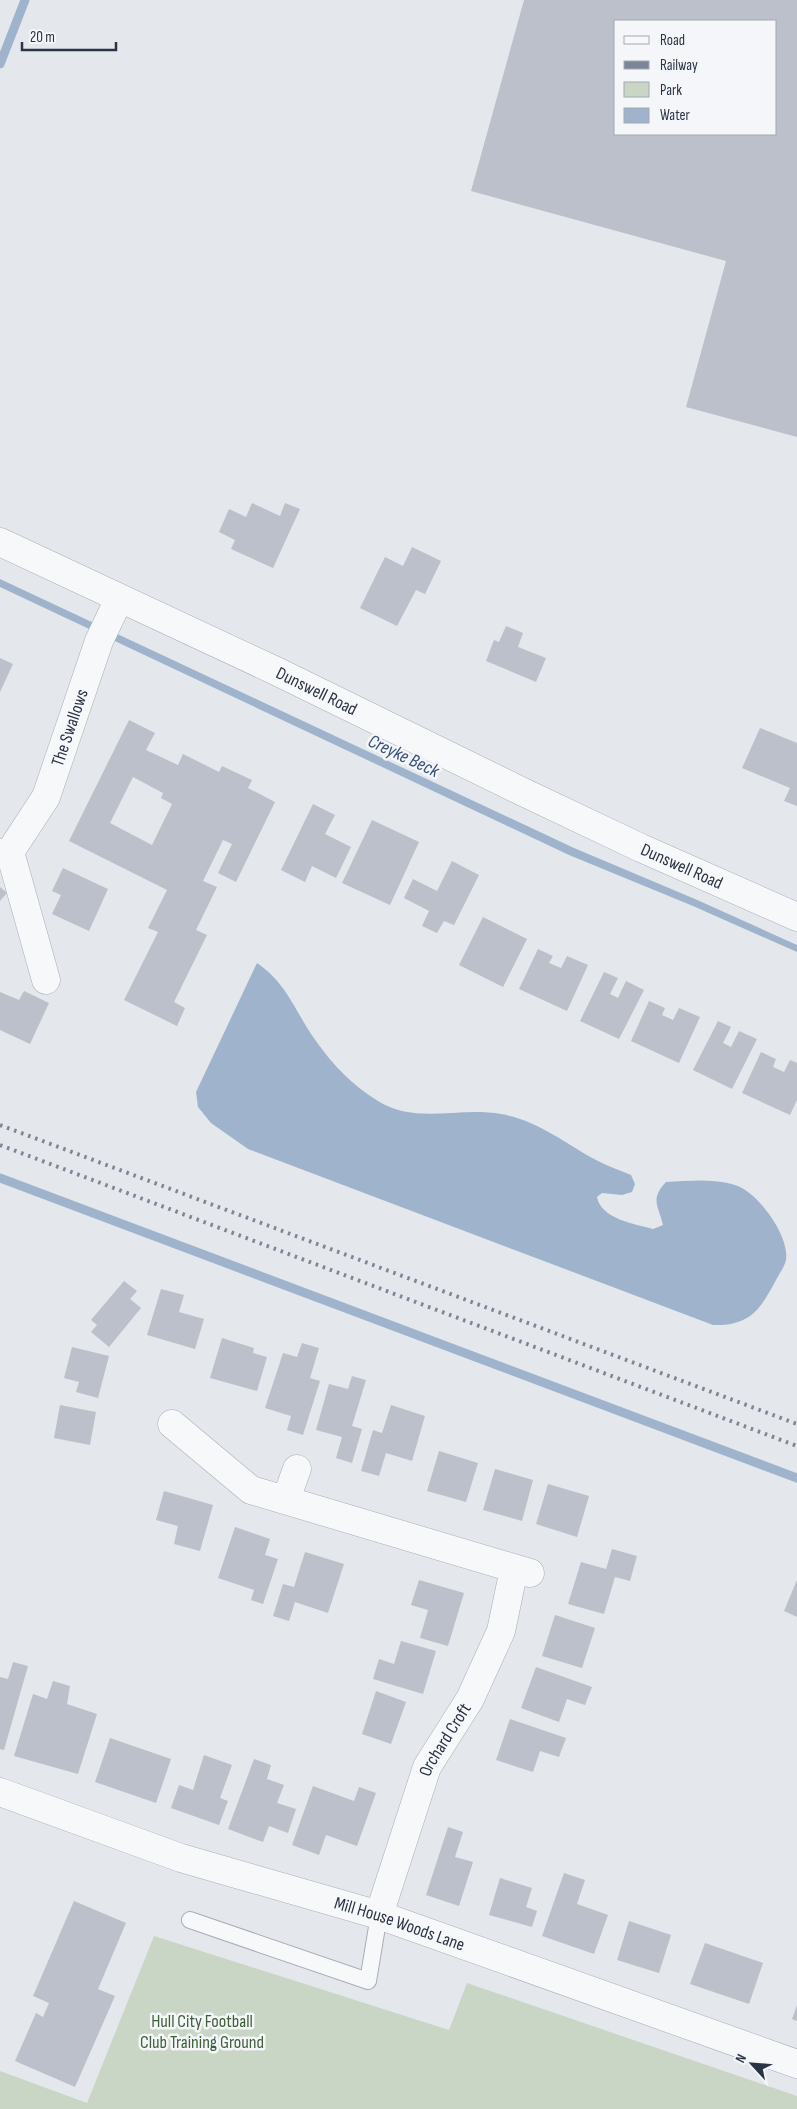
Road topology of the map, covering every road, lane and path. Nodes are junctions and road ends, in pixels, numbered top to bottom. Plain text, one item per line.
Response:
1 (0, 542) edge
2 (115, 607) junction
3 (5, 853) edge
4 (797, 918) edge
5 (46, 980) dead end
6 (172, 1424) dead end
7 (297, 1469) dead end
8 (286, 1500) junction
9 (0, 1792) edge
10 (379, 1915) junction
11 (190, 1920) dead end
12 (797, 2064) edge

1 - 2 street, Dunswell Road
2 - 3 street, The Swallows
2 - 4 street, Dunswell Road
3 - 5 street, The Swallows
6 - 8 street, Orchard Croft
7 - 8 street
8 - 10 street, Orchard Croft
9 - 10 street, Mill House Woods Lane
10 - 11 lane
10 - 12 street, Mill House Woods Lane

